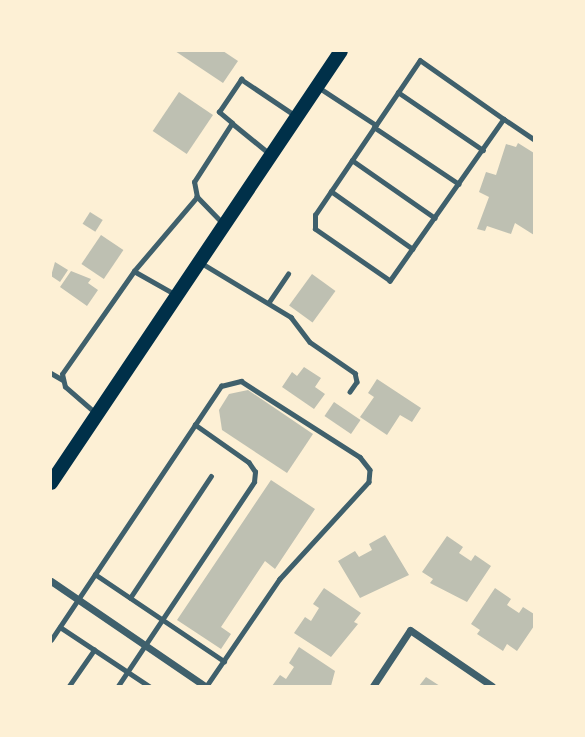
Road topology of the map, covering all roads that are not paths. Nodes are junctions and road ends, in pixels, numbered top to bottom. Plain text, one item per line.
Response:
1 (341, 51) edge
2 (317, 86) junction
3 (398, 92) junction
4 (297, 117) junction
5 (504, 119) junction
6 (232, 123) junction
7 (375, 126) junction
8 (534, 139) edge
9 (483, 150) junction
10 (271, 155) junction
11 (352, 160) junction
12 (459, 184) junction
13 (331, 191) junction
14 (197, 197) junction
15 (435, 218) junction
16 (224, 225) junction
17 (413, 248) junction
18 (200, 262) junction
19 (134, 271) junction
20 (288, 274) dead end
21 (177, 295) junction
22 (269, 302) junction
23 (51, 373) edge
24 (63, 381) junction
25 (350, 392) dead end
26 (97, 414) junction
27 (195, 425) junction
28 (211, 476) dead end
29 (51, 483) edge
30 (95, 574) junction
31 (51, 581) edge
32 (130, 598) junction
33 (78, 600) junction
34 (162, 619) junction
35 (60, 627) junction
36 (51, 640) edge
37 (145, 645) junction
38 (94, 650) junction
39 (224, 661) junction
40 (127, 672) junction
41 (69, 686) edge
42 (118, 686) edge
43 (149, 686) edge
44 (206, 686) edge
45 (373, 686) edge
46 (492, 686) edge

1 - 2 highway
2 - 4 highway
2 - 7 lane
3 - 5 lane
3 - 7 lane
3 - 9 lane
4 - 6 lane
4 - 10 highway
5 - 8 lane
5 - 9 lane
6 - 10 lane
6 - 14 lane
7 - 11 lane
7 - 12 lane
9 - 12 lane
10 - 16 highway
11 - 13 lane
11 - 15 lane
12 - 15 lane
13 - 17 lane
13 - 17 lane
14 - 16 lane
14 - 19 lane
15 - 17 lane
16 - 18 highway
18 - 21 highway
18 - 22 lane
19 - 21 lane
19 - 24 lane
20 - 22 lane
21 - 26 highway
22 - 25 lane
23 - 24 lane
24 - 26 lane
26 - 29 highway
27 - 30 lane
27 - 34 lane
27 - 39 lane
28 - 32 lane
30 - 32 lane
30 - 33 lane
31 - 33 street
32 - 34 lane
33 - 35 lane
33 - 37 street
34 - 37 lane
34 - 39 lane
35 - 36 lane
35 - 38 lane
37 - 40 lane
37 - 44 street
38 - 40 lane
38 - 41 lane
39 - 44 lane
40 - 42 lane
40 - 43 lane
45 - 46 street

